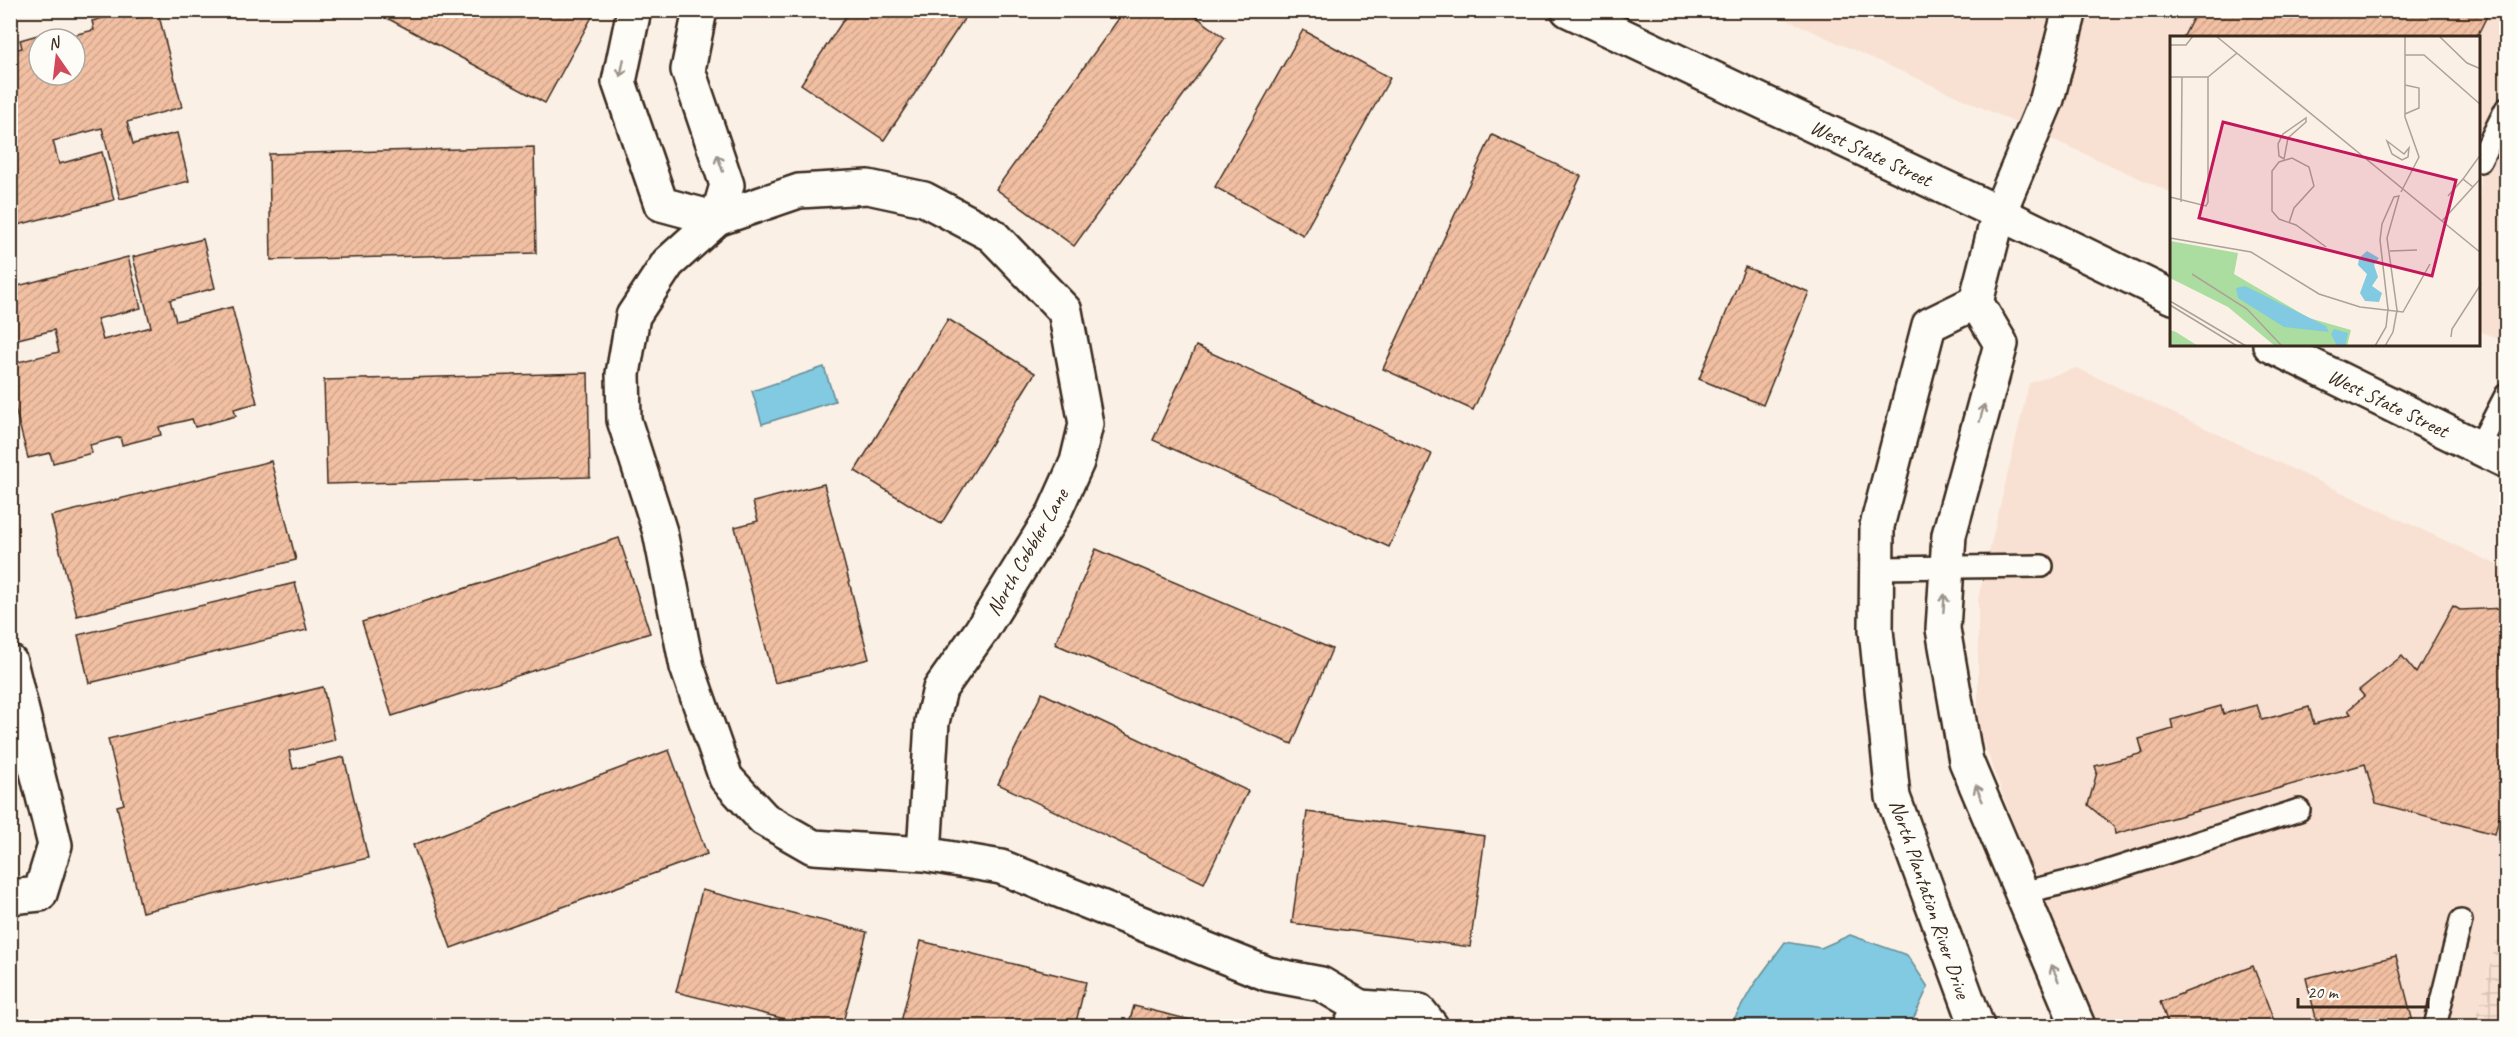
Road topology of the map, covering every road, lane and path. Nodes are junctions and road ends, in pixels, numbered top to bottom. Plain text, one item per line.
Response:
1 (634, 10) edge
2 (700, 10) edge
3 (1568, 10) edge
4 (2070, 10) edge
5 (2506, 109) edge
6 (2481, 159) edge
7 (1999, 213) junction
8 (717, 219) junction
9 (2170, 296) edge
10 (1976, 302) junction
11 (2272, 346) edge
12 (2506, 395) edge
13 (2493, 454) edge
14 (2042, 566) dead end
15 (1947, 567) junction
16 (1876, 568) junction
17 (10, 662) edge
18 (2298, 810) dead end
19 (924, 854) junction
20 (2021, 892) junction
21 (10, 897) edge
22 (2461, 921) dead end
23 (1356, 1017) edge
24 (1431, 1026) edge
25 (1977, 1026) edge
26 (2078, 1026) edge
27 (2435, 1026) edge

1 -> 8 street
8 -> 2 street
3 - 7 street, West State Street
4 - 7 street
5 - 6 lane
7 - 9 street, West State Street
7 - 10 street
8 - 19 street, North Cobbler Lane
8 - 19 street, North Cobbler Lane
15 -> 10 street
10 - 16 street, North Plantation River Drive
11 - 13 street, West State Street
12 - 13 lane
14 - 15 lane
15 - 16 lane
20 -> 15 street
16 - 25 street, North Plantation River Drive
17 - 21 street
18 - 20 lane
19 - 23 street, North Cobbler Lane
26 -> 20 street
22 - 27 lane
23 - 24 street, North Cobbler Lane

